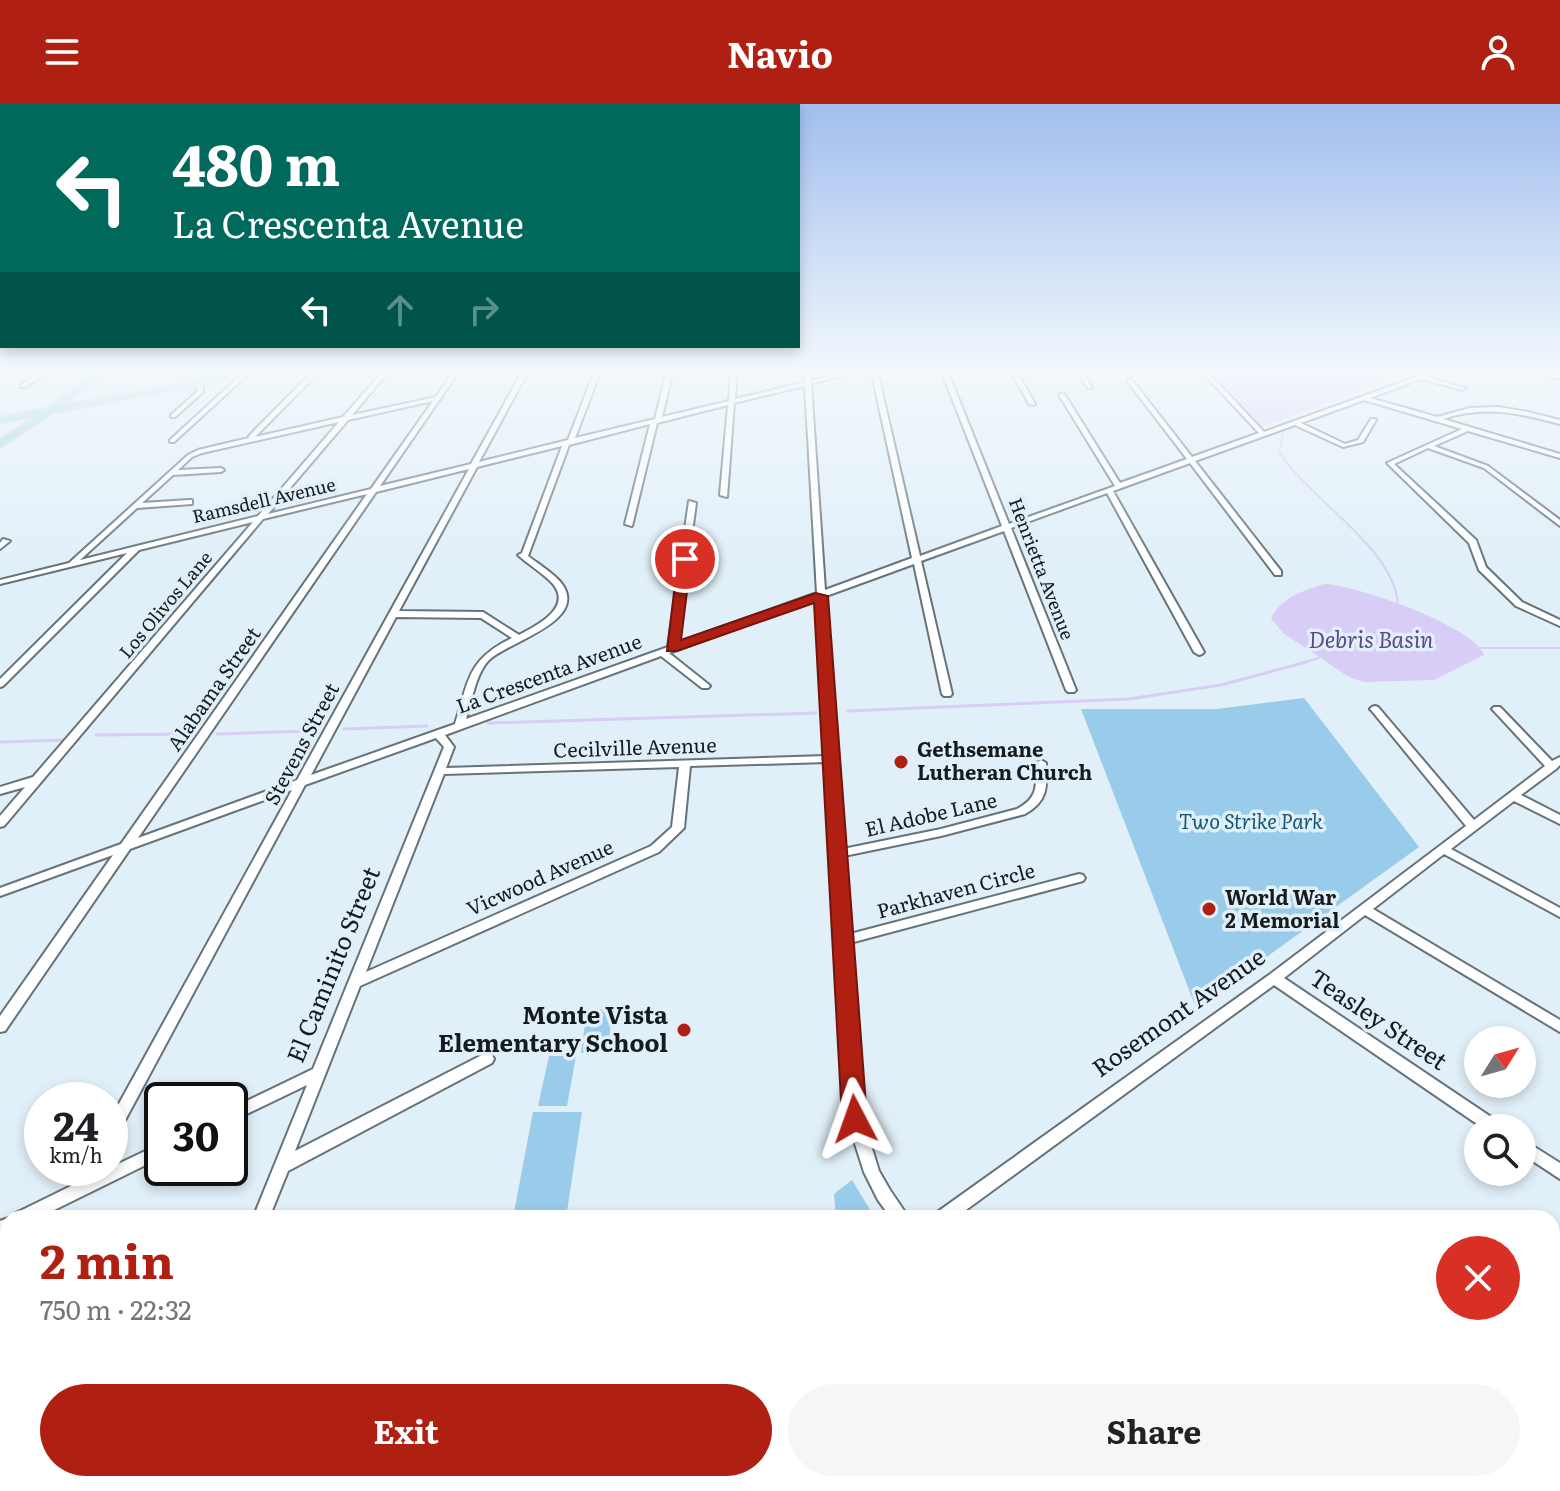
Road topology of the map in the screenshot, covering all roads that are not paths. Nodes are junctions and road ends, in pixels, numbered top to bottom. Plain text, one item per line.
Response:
1 (179, 435) edge
2 (253, 435) edge
3 (265, 435) edge
4 (333, 435) edge
5 (411, 435) edge
6 (491, 435) edge
7 (571, 435) edge
8 (603, 435) edge
9 (653, 435) edge
10 (729, 435) edge
11 (811, 435) edge
12 (888, 435) edge
13 (971, 435) edge
14 (1087, 435) edge
15 (1172, 435) edge
16 (1261, 435) edge
17 (1321, 435) edge
18 (1365, 435) edge
19 (1453, 435) edge
20 (1491, 435) edge
21 (250, 438) junction
22 (172, 441) dead end
23 (568, 443) junction
24 (1428, 445) junction
25 (1560, 456) edge
26 (1192, 460) junction
27 (473, 467) junction
28 (221, 470) dead end
29 (171, 473) junction
30 (1119, 487) junction
31 (1109, 491) junction
32 (371, 492) junction
33 (724, 495) dead end
34 (189, 502) dead end
35 (692, 503) dead end
36 (136, 506) junction
37 (258, 519) junction
38 (629, 524) dead end
39 (1560, 524) edge
40 (1009, 527) junction
41 (137, 549) junction
42 (916, 561) junction
43 (70, 565) junction
44 (1278, 573) dead end
45 (0, 582) edge
46 (821, 596) junction
47 (395, 614) junction
48 (1560, 623) edge
49 (517, 637) junction
50 (667, 650) junction
51 (1199, 652) dead end
52 (0, 684) edge
53 (705, 686) dead end
54 (1071, 690) dead end
55 (947, 694) dead end
56 (1375, 709) dead end
57 (1497, 709) dead end
58 (459, 726) junction
59 (438, 733) junction
60 (831, 759) junction
61 (1041, 763) dead end
62 (1556, 764) edge
63 (685, 765) junction
64 (440, 771) junction
65 (39, 778) junction
66 (304, 782) junction
67 (0, 791) edge
68 (1515, 797) junction
69 (1560, 820) edge
70 (0, 823) edge
71 (1473, 827) junction
72 (124, 848) junction
73 (1443, 849) junction
74 (840, 853) junction
75 (1079, 878) dead end
76 (0, 892) edge
77 (1365, 910) junction
78 (1560, 913) edge
79 (842, 941) junction
80 (1274, 978) junction
81 (356, 982) junction
82 (0, 1027) edge
83 (1560, 1027) edge
84 (487, 1059) dead end
85 (320, 1072) junction
86 (128, 1101) edge
87 (248, 1107) edge
88 (1474, 1114) edge
89 (1536, 1156) edge
90 (144, 1159) edge
91 (280, 1167) junction
92 (1560, 1172) edge
93 (81, 1186) edge
94 (79, 1190) junction
95 (38, 1210) edge
96 (264, 1210) edge
97 (894, 1210) edge
98 (953, 1210) edge

1 - 22 street
2 - 21 street
3 - 21 street
4 - 37 street, Los Olivos Lane
5 - 32 street, Alabama Street
6 - 27 street, Stevens Street
7 - 23 street
8 - 23 street, Ramsdell Avenue
9 - 38 street
10 - 33 street
11 - 46 street
12 - 42 street
13 - 40 street, Henrietta Avenue
14 - 30 street
15 - 26 street
16 - 26 street, La Crescenta Avenue
17 - 18 street
19 - 24 street
20 - 25 street
21 - 29 street
23 - 27 street, Ramsdell Avenue
23 - 49 street
24 - 39 street
24 - 48 street
26 - 30 street, La Crescenta Avenue
26 - 44 street
27 - 32 street, Ramsdell Avenue
27 - 47 street, Stevens Street
28 - 29 street
29 - 36 street
30 - 31 street, La Crescenta Avenue
31 - 40 street, La Crescenta Avenue
31 - 51 street
32 - 37 street, Ramsdell Avenue
32 - 72 street, Alabama Street
34 - 36 street
35 - 50 street
36 - 43 street
37 - 41 street, Ramsdell Avenue
37 - 65 street, Los Olivos Lane
40 - 42 street, La Crescenta Avenue
40 - 54 street, Henrietta Avenue
41 - 43 street, Ramsdell Avenue
41 - 52 street
42 - 46 street, La Crescenta Avenue
42 - 55 street
43 - 45 street, Ramsdell Avenue
46 - 50 street, La Crescenta Avenue
46 - 60 street
47 - 49 street
47 - 66 street, Stevens Street
49 - 58 street
50 - 53 street
50 - 58 street, La Crescenta Avenue
56 - 71 street
57 - 62 street
58 - 59 street, La Crescenta Avenue
59 - 64 street, El Caminito Street
59 - 66 street, La Crescenta Avenue
60 - 63 street, Cecilville Avenue
60 - 74 street
61 - 74 street, El Adobe Lane
62 - 68 street, Rosemont Avenue
63 - 64 street, Cecilville Avenue
63 - 81 street, Vicwood Avenue
64 - 81 street, El Caminito Street
65 - 67 street
65 - 70 street, Los Olivos Lane
66 - 72 street, La Crescenta Avenue
66 - 86 street, Stevens Street
68 - 69 street
68 - 71 street, Rosemont Avenue
71 - 73 street, Rosemont Avenue
72 - 76 street, La Crescenta Avenue
72 - 82 street, Alabama Street
73 - 77 street, Rosemont Avenue
73 - 78 street
74 - 79 street
75 - 79 street, Parkhaven Circle
77 - 80 street, Rosemont Avenue
77 - 83 street
79 - 97 street
80 - 88 street, Teasley Street
80 - 98 street, Rosemont Avenue
81 - 85 street, El Caminito Street
84 - 91 street
85 - 87 street
85 - 91 street, El Caminito Street
89 - 92 street
90 - 94 street
91 - 96 street, El Caminito Street
93 - 94 street
94 - 95 street

